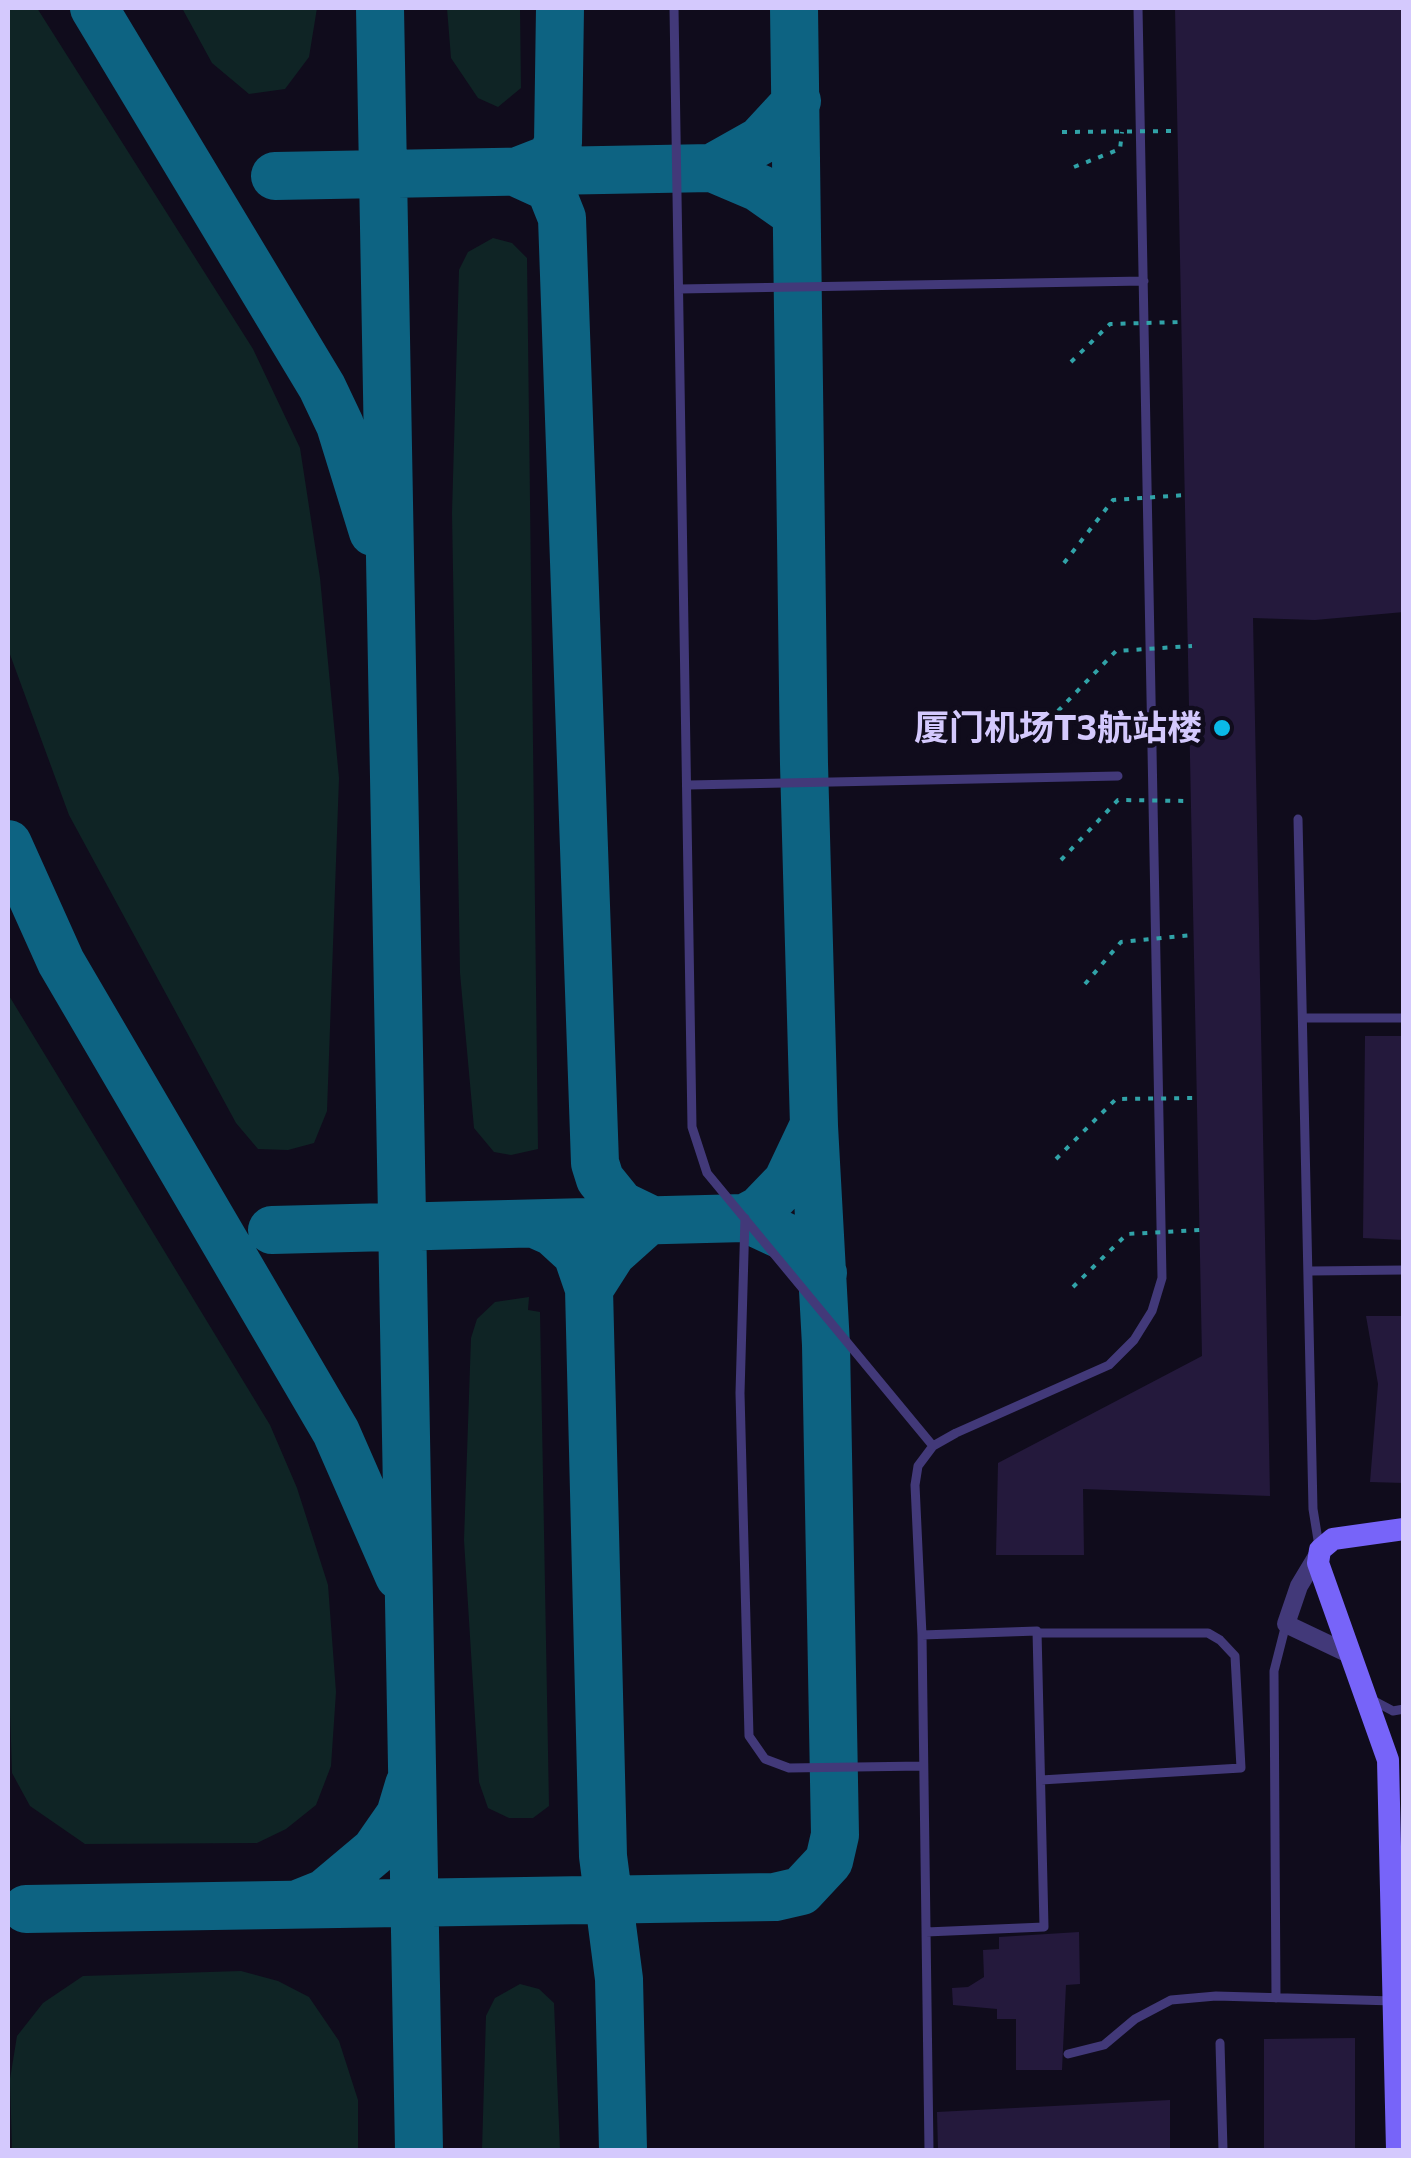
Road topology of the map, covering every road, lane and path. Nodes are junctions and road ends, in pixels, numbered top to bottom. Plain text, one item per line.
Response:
1 (674, 8) edge
2 (1138, 8) edge
3 (1062, 132) dead end
4 (1122, 132) junction
5 (1178, 132) dead end
6 (1074, 167) dead end
7 (1144, 281) junction
8 (679, 288) junction
9 (1182, 322) dead end
10 (1071, 362) dead end
11 (1186, 495) dead end
12 (1064, 563) dead end
13 (1192, 646) dead end
14 (1058, 712) dead end
15 (1118, 776) dead end
16 (690, 785) junction
17 (1190, 801) dead end
18 (1298, 819) dead end
19 (1061, 860) dead end
20 (1193, 935) dead end
21 (1085, 984) dead end
22 (1304, 1018) junction
23 (1404, 1018) edge
24 (1196, 1098) dead end
25 (1056, 1159) dead end
26 (744, 1218) junction
27 (1200, 1230) dead end
28 (1404, 1270) edge
29 (1311, 1272) junction
30 (1073, 1287) dead end
31 (933, 1446) junction
32 (1404, 1529) edge
33 (1320, 1550) junction
34 (1286, 1624) junction
35 (1037, 1633) junction
36 (922, 1635) junction
37 (1349, 1657) junction
38 (1404, 1709) edge
39 (923, 1766) junction
40 (1040, 1780) junction
41 (926, 1932) junction
42 (1276, 1998) junction
43 (1396, 2001) junction
44 (1220, 2043) dead end
45 (1068, 2054) dead end
46 (929, 2150) edge
47 (1223, 2150) edge
48 (1397, 2150) edge

1 - 8 lane
2 - 7 lane
3 - 4 path, bridge
4 - 5 path, bridge
4 - 6 path
7 - 8 lane
7 - 31 lane
8 - 16 lane
9 - 10 path, bridge
11 - 12 path, bridge
13 - 14 path, bridge
15 - 16 lane
16 - 26 lane
17 - 19 path, bridge
18 - 22 lane
20 - 21 path, bridge
22 - 23 lane
22 - 29 lane
24 - 25 path, bridge
26 - 31 lane
26 - 39 lane
27 - 30 path, bridge
28 - 29 lane
29 - 33 lane
31 - 36 lane
32 - 33 main road
33 - 34 street
33 - 37 main road
34 - 37 street
34 - 42 lane
35 - 36 lane
35 - 40 lane
35 - 40 lane
36 - 39 lane
37 - 38 lane
37 - 43 main road
39 - 41 lane
40 - 41 lane
41 - 46 lane
42 - 43 lane
42 - 45 lane
43 - 48 main road
44 - 47 lane

